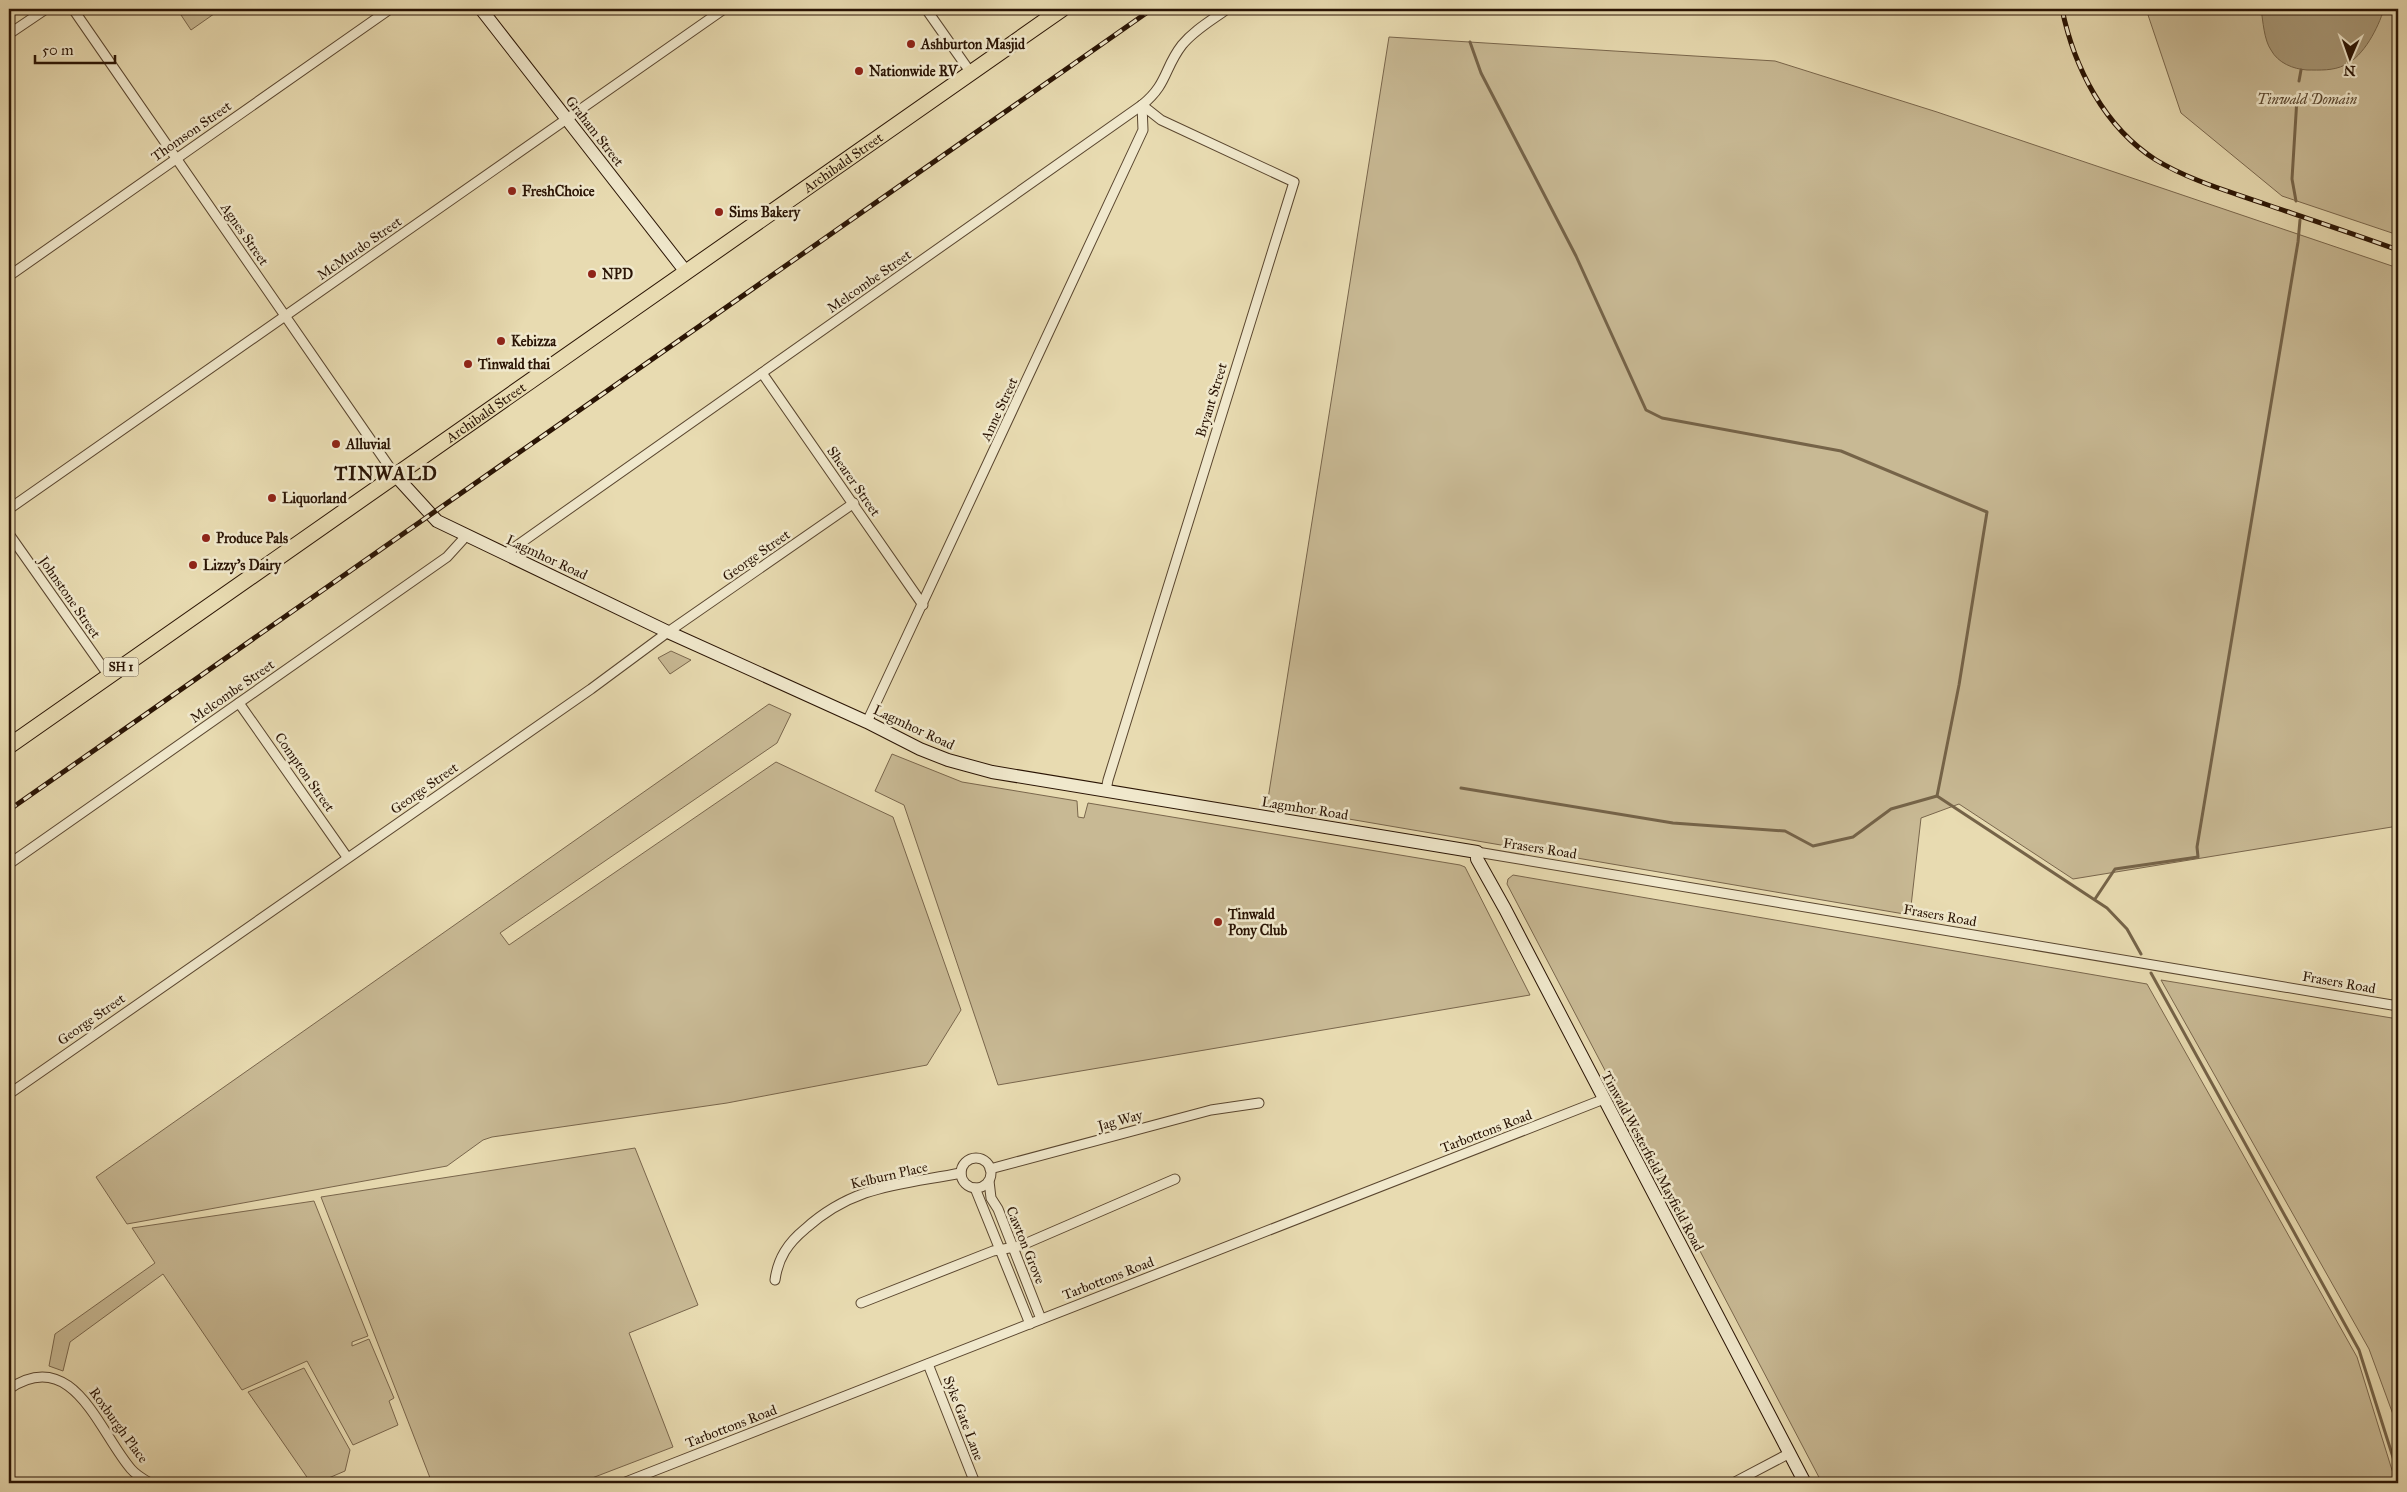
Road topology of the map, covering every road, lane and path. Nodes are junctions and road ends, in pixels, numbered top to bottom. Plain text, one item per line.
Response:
1 (46, 9) edge
2 (73, 9) edge
3 (390, 9) edge
4 (481, 9) edge
5 (724, 9) edge
6 (926, 9) edge
7 (1062, 9) edge
8 (1227, 9) edge
9 (9, 34) edge
10 (971, 73) junction
11 (1142, 105) junction
12 (566, 119) junction
13 (176, 158) junction
14 (686, 272) junction
15 (9, 276) edge
16 (286, 316) junction
17 (762, 373) junction
18 (395, 475) junction
19 (854, 503) junction
20 (9, 509) edge
21 (9, 534) edge
22 (467, 535) junction
23 (505, 554) junction
24 (923, 605) junction
25 (668, 632) junction
26 (109, 676) junction
27 (240, 703) junction
28 (867, 722) junction
29 (9, 746) edge
30 (1106, 790) junction
31 (1477, 852) junction
32 (348, 857) junction
33 (9, 864) edge
34 (2398, 1006) edge
35 (9, 1094) edge
36 (1604, 1099) junction
37 (1258, 1103) dead end
38 (990, 1169) junction
39 (960, 1173) junction
40 (1174, 1179) dead end
41 (989, 1181) junction
42 (976, 1188) junction
43 (1012, 1247) junction
44 (1000, 1249) junction
45 (775, 1280) dead end
46 (861, 1303) dead end
47 (1041, 1320) junction
48 (1030, 1324) junction
49 (928, 1364) junction
50 (9, 1388) edge
51 (1790, 1453) junction
52 (150, 1483) edge
53 (623, 1483) edge
54 (975, 1483) edge
55 (1733, 1483) edge
56 (1805, 1483) edge

1 - 9 street
2 - 13 street, Agnes Street
3 - 13 street, Thomson Street
4 - 12 street, Graham Street
5 - 12 street, McMurdo Street
6 - 10 street
7 - 10 highway, Archibald Street / SH 1
8 - 11 street, Melcombe Street
10 - 14 highway, Archibald Street / SH 1
11 - 17 street, Melcombe Street
11 - 24 street, Anne Street
11 - 30 street, Bryant Street
12 - 14 street, Graham Street
12 - 16 street, McMurdo Street
13 - 15 street, Thomson Street
13 - 16 street, Agnes Street
14 - 18 highway, Archibald Street / SH 1
16 - 18 street, Agnes Street
16 - 20 street, McMurdo Street
17 - 19 street, Shearer Street
17 - 23 street, Melcombe Street
18 - 22 street, Lagmhor Road
18 - 26 highway, Archibald Street / SH 1
19 - 24 street, Shearer Street
19 - 25 street, George Street
21 - 26 street, Johnstone Street
22 - 23 street, Lagmhor Road
22 - 27 street, Melcombe Street
23 - 25 street, Lagmhor Road
24 - 28 street, Anne Street
25 - 28 street, Lagmhor Road
25 - 32 street, George Street
26 - 29 highway, Archibald Street / SH 1
27 - 32 street, Compton Street
27 - 33 street, Melcombe Street
28 - 30 street, Lagmhor Road
30 - 31 street, Lagmhor Road
31 - 34 street, Frasers Road
31 - 36 street, Tinwald Westerfield Mayfield Road
32 - 35 street, George Street
36 - 47 street, Tarbottons Road
36 - 51 street, Tinwald Westerfield Mayfield Road
37 - 38 street, Jag Way
38 - 39 street
38 - 41 street
39 - 42 street
39 - 45 street, Kelburn Place
40 - 43 street
41 - 42 street
41 - 43 street, Cawton Grove
42 - 44 street, Cawton Grove
43 - 44 street
43 - 47 street, Cawton Grove
44 - 46 street
44 - 48 street, Cawton Grove
47 - 48 street, Tarbottons Road
48 - 49 street, Tarbottons Road
49 - 53 street, Tarbottons Road
49 - 54 street, Syke Gate Lane
50 - 52 street, Roxburgh Place
51 - 55 street
51 - 56 street, Tinwald Westerfield Mayfield Road

